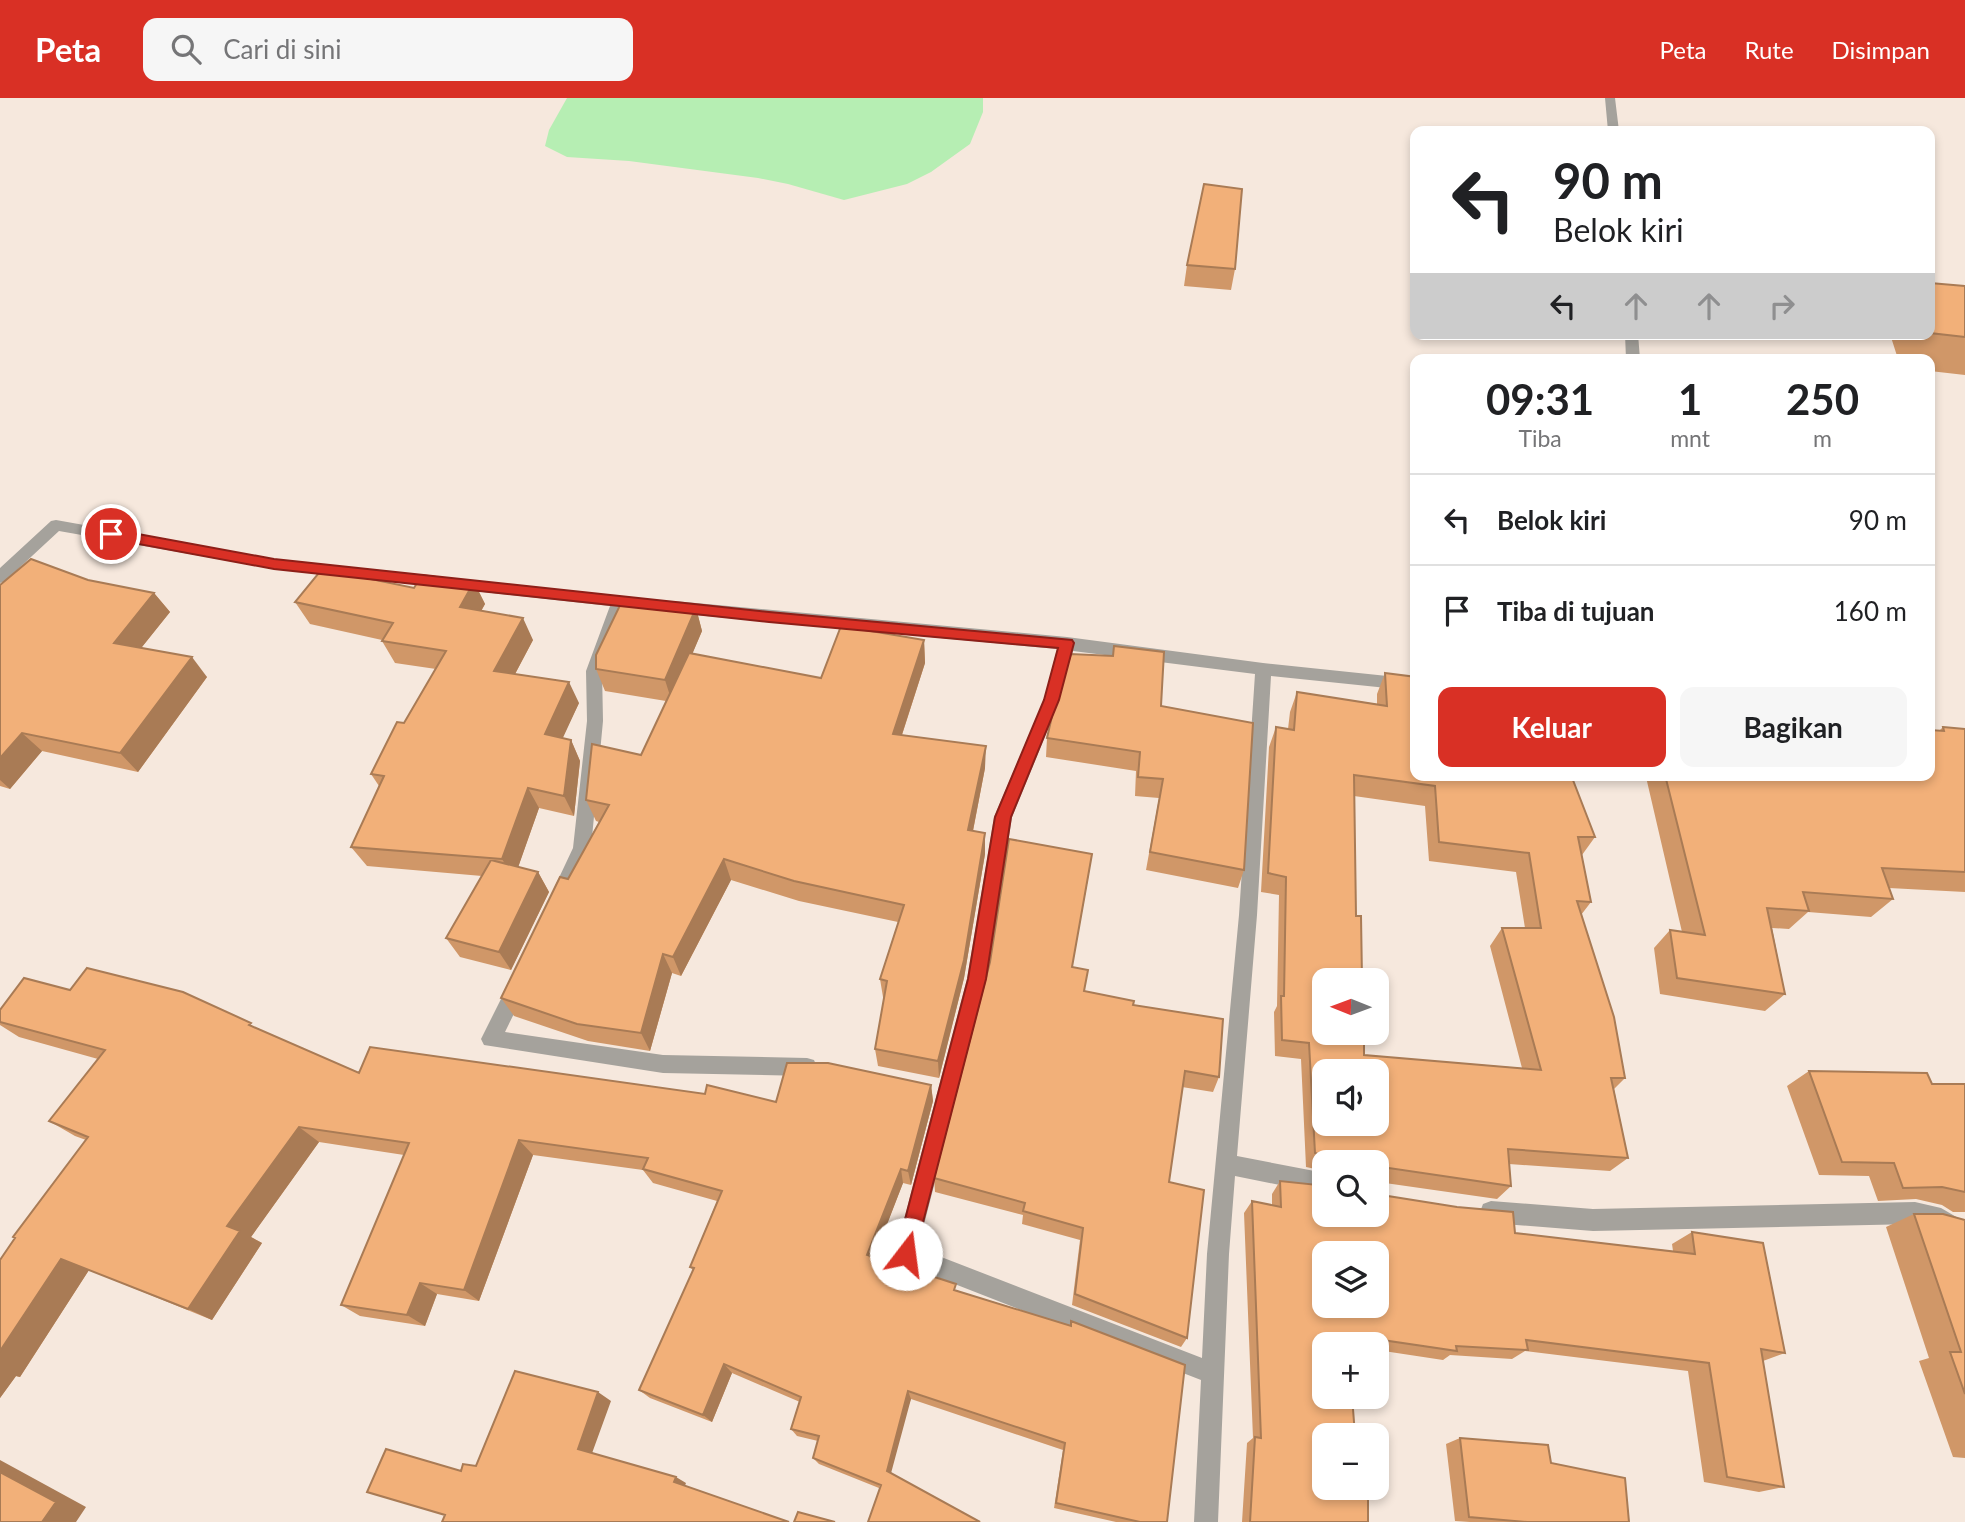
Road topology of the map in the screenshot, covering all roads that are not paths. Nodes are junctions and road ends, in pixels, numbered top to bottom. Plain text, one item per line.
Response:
1 (1610, 98) edge
2 (1613, 126) edge
3 (0, 577) edge
4 (620, 601) junction
5 (1067, 643) junction
6 (1263, 669) junction
7 (1410, 684) edge
8 (550, 916) edge
9 (528, 964) edge
10 (820, 1068) edge
11 (1227, 1164) junction
12 (1312, 1181) edge
13 (1468, 1209) edge
14 (1965, 1235) edge
15 (1212, 1373) junction
16 (1206, 1522) edge

1 - 2 street
3 - 4 street
4 - 5 street
4 - 8 street
5 - 6 street
5 - 15 street
6 - 7 street
6 - 11 street
9 - 10 street
11 - 12 street
11 - 15 street
13 - 14 street
15 - 16 street

